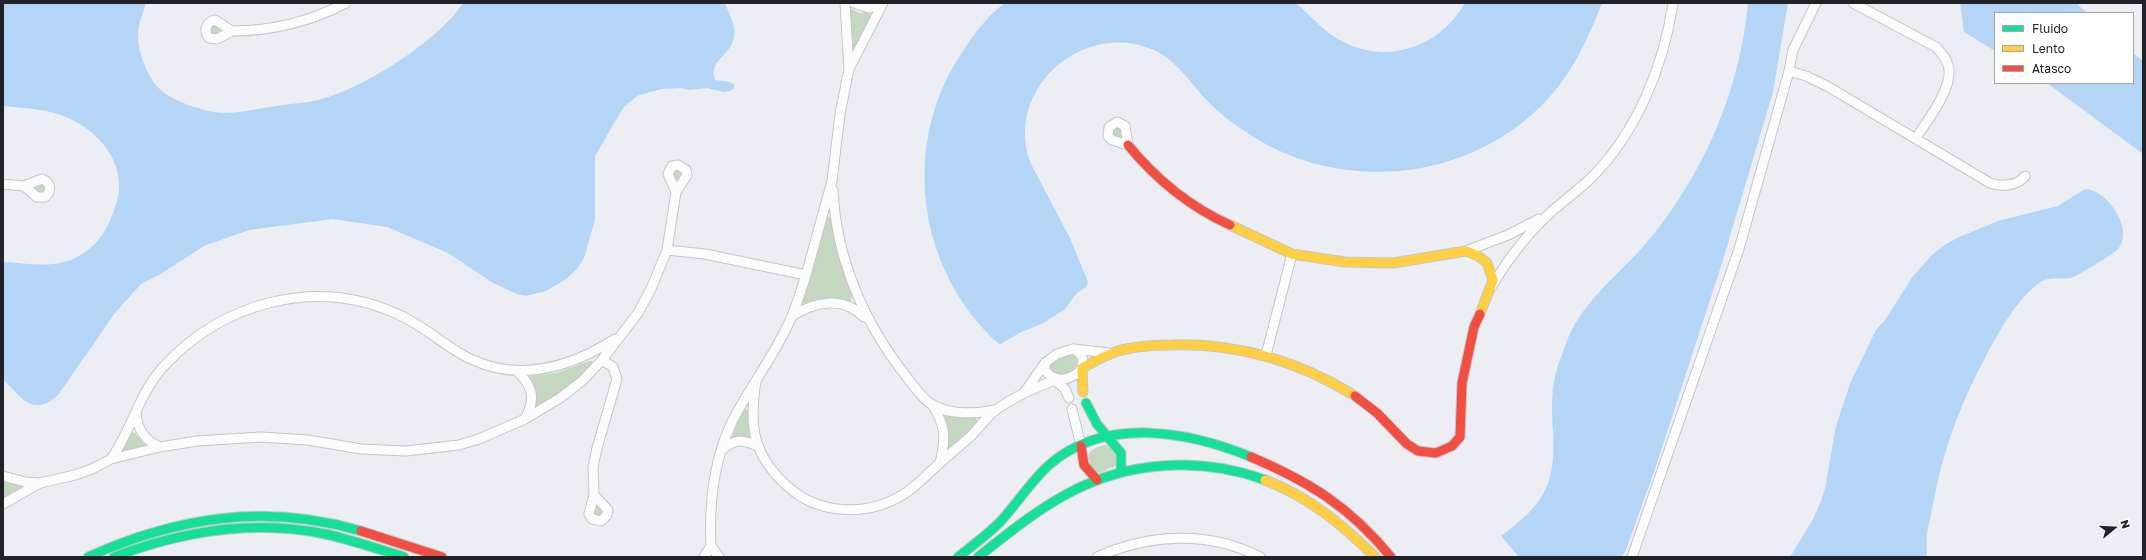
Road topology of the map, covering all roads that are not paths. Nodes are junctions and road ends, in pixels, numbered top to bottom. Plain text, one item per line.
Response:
1 (346, 3) edge
2 (845, 3) edge
3 (854, 3) edge
4 (883, 3) edge
5 (1673, 3) edge
6 (1816, 3) edge
7 (1853, 3) edge
8 (232, 31) dead end
9 (850, 69) junction
10 (1789, 71) junction
11 (1916, 138) junction
12 (1128, 145) dead end
13 (2025, 176) dead end
14 (832, 181) junction
15 (3, 184) edge
16 (24, 186) dead end
17 (676, 192) dead end
18 (1551, 212) junction
19 (668, 250) junction
20 (1466, 251) junction
21 (1292, 254) junction
22 (806, 275) junction
23 (1492, 288) junction
24 (792, 316) junction
25 (868, 320) junction
26 (620, 336) junction
27 (1072, 349) junction
28 (1113, 353) junction
29 (1266, 355) junction
30 (602, 360) junction
31 (1045, 363) junction
32 (1082, 368) junction
33 (516, 370) junction
34 (1055, 380) junction
35 (756, 381) junction
36 (1083, 392) dead end
37 (1023, 394) junction
38 (1069, 398) dead end
39 (1086, 403) dead end
40 (932, 404) junction
41 (136, 408) junction
42 (1072, 409) dead end
43 (995, 410) junction
44 (1091, 415) junction
45 (525, 419) junction
46 (1076, 421) junction
47 (1109, 436) junction
48 (757, 446) junction
49 (1081, 446) junction
50 (160, 447) junction
51 (721, 451) junction
52 (111, 459) junction
53 (940, 463) junction
54 (1121, 472) junction
55 (3, 476) edge
56 (1097, 480) junction
57 (40, 483) junction
58 (594, 495) dead end
59 (3, 504) edge
60 (711, 546) junction
61 (88, 557) edge
62 (114, 557) edge
63 (404, 557) edge
64 (442, 557) edge
65 (704, 557) edge
66 (719, 557) edge
67 (958, 557) edge
68 (978, 557) edge
69 (1097, 557) edge
70 (1260, 557) edge
71 (1375, 557) edge
72 (1391, 557) edge
73 (1632, 557) edge

1 - 8 street
2 - 9 street
3 - 4 street
4 - 9 street
5 - 18 street
6 - 10 street
7 - 11 street
9 - 14 street
10 - 11 street
10 - 73 street
11 - 13 street
12 - 21 street
14 - 22 street
14 - 25 street
15 - 16 street
17 - 19 street
18 - 20 street
18 - 23 street
19 - 22 street
19 - 26 street
20 - 21 street
20 - 23 street
21 - 29 street
22 - 24 street
23 - 29 street
24 - 25 street
24 - 35 street
25 - 40 street
26 - 30 street
26 - 33 street
27 - 28 street
27 - 31 street
27 - 32 street
28 - 29 street
28 - 32 street
30 - 45 street
30 - 58 street
31 - 34 street
31 - 37 street
32 - 34 street
32 - 36 street
33 - 41 street
33 - 45 street
34 - 37 street
34 - 38 street
35 - 48 street
35 - 51 street
37 - 43 street
39 - 44 street
40 - 43 street
40 - 53 street
41 - 50 street
41 - 52 street
42 - 46 street
43 - 53 street
44 - 46 street
44 - 47 street
45 - 50 street
46 - 49 street
47 - 49 street
47 - 54 street
47 - 72 street
48 - 51 street
48 - 53 street
49 - 56 street
49 - 67 street
50 - 52 street
51 - 60 street
52 - 57 street
54 - 56 street
54 - 71 street
55 - 57 street
56 - 68 street
57 - 59 street
60 - 65 street
60 - 66 street
61 - 64 street
62 - 63 street
69 - 70 street

